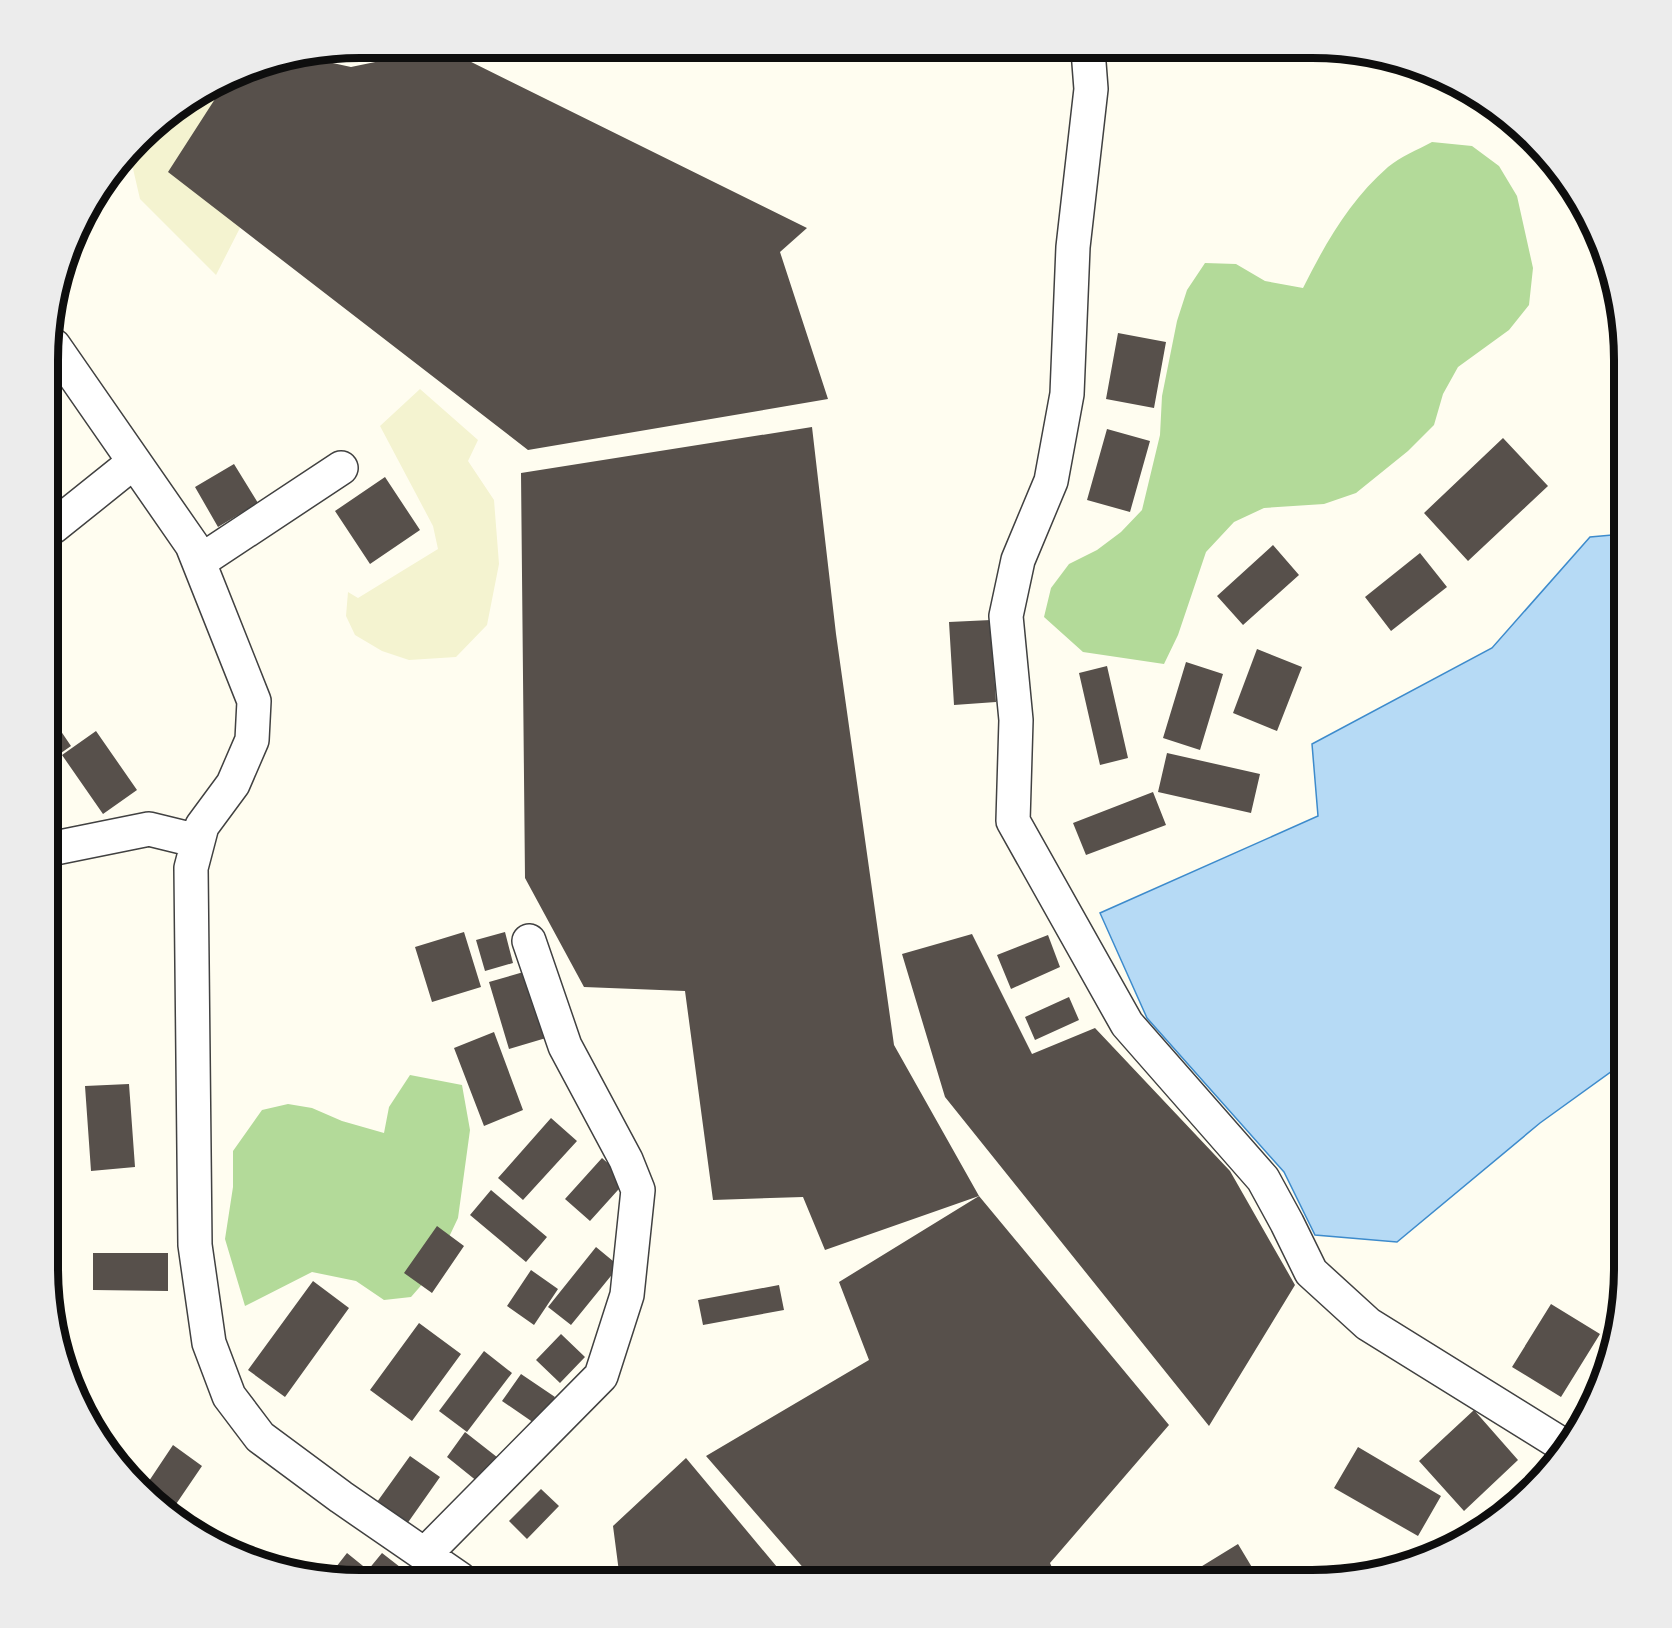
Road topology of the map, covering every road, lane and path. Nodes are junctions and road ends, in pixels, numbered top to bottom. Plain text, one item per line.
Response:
1 (1089, 58) edge
2 (58, 352) edge
3 (134, 462) junction
4 (341, 468) dead end
5 (58, 523) edge
6 (199, 562) junction
7 (198, 842) junction
8 (58, 847) edge
9 (529, 941) dead end
10 (1558, 1442) edge
11 (425, 1554) junction
12 (447, 1570) edge

1 - 10 street
2 - 3 street
3 - 5 street
3 - 6 street
4 - 6 street
6 - 7 street
7 - 8 street
7 - 11 street
9 - 11 street
11 - 12 street

